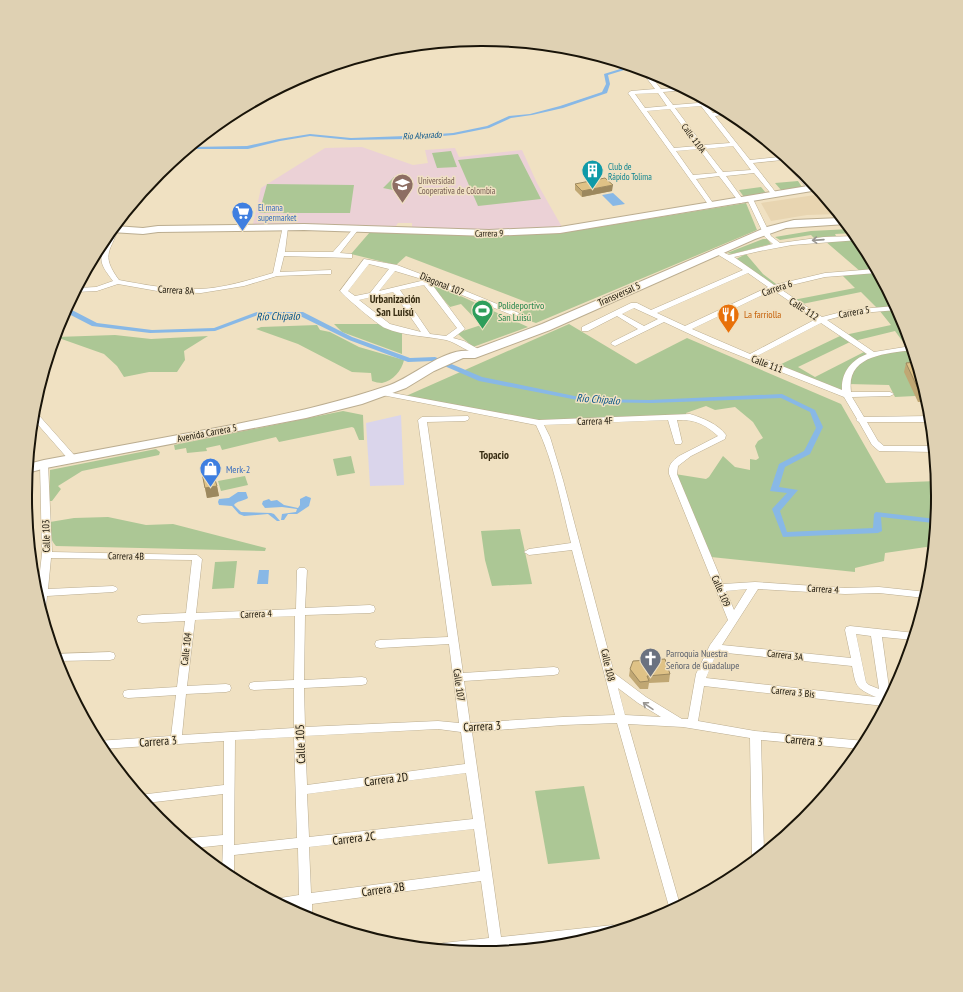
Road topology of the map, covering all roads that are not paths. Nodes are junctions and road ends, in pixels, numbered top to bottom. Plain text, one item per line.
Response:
1 (651, 80) edge
2 (673, 90) edge
3 (659, 91) junction
4 (701, 104) edge
5 (703, 106) edge
6 (671, 107) junction
7 (642, 110) junction
8 (718, 114) edge
9 (711, 115) junction
10 (734, 144) junction
11 (701, 147) junction
12 (672, 150) junction
13 (780, 159) edge
14 (749, 162) junction
15 (756, 171) junction
16 (722, 174) junction
17 (692, 178) junction
18 (809, 189) edge
19 (775, 195) junction
20 (746, 200) junction
21 (712, 206) junction
22 (837, 221) edge
23 (841, 226) edge
24 (121, 227) edge
25 (285, 227) junction
26 (355, 230) junction
27 (766, 232) junction
28 (850, 239) edge
29 (779, 245) junction
30 (716, 251) junction
31 (104, 252) edge
32 (281, 254) junction
33 (335, 254) junction
34 (349, 256) dead end
35 (728, 258) junction
36 (394, 267) junction
37 (748, 270) junction
38 (871, 271) edge
39 (328, 272) dead end
40 (276, 274) junction
41 (429, 281) junction
42 (117, 282) junction
43 (773, 288) junction
44 (395, 289) junction
45 (81, 291) edge
46 (373, 294) junction
47 (352, 299) junction
48 (890, 309) edge
49 (515, 313) dead end
50 (616, 313) junction
51 (650, 313) junction
52 (663, 319) junction
53 (820, 320) junction
54 (644, 329) junction
55 (685, 329) junction
56 (585, 330) dead end
57 (428, 336) junction
58 (447, 338) junction
59 (615, 344) dead end
60 (906, 349) edge
61 (872, 354) junction
62 (470, 355) junction
63 (750, 357) junction
64 (382, 393) junction
65 (890, 394) dead end
66 (847, 395) junction
67 (465, 418) dead end
68 (672, 418) junction
69 (924, 419) edge
70 (860, 420) junction
71 (39, 421) edge
72 (539, 424) junction
73 (678, 442) dead end
74 (928, 449) edge
75 (72, 458) junction
76 (683, 458) joint
77 (33, 466) edge
78 (576, 546) junction
79 (529, 552) dead end
80 (51, 555) junction
81 (197, 559) joint
82 (302, 570) dead end
83 (755, 585) junction
84 (719, 588) junction
85 (113, 589) dead end
86 (43, 593) joint
87 (920, 594) edge
88 (370, 609) dead end
89 (300, 612) junction
90 (733, 616) junction
91 (190, 617) junction
92 (142, 619) dead end
93 (876, 632) junction
94 (908, 635) edge
95 (448, 640) junction
96 (380, 644) dead end
97 (714, 648) junction
98 (110, 656) dead end
99 (62, 658) edge
100 (856, 662) junction
101 (554, 671) dead end
102 (610, 675) junction
103 (458, 677) junction
104 (362, 681) dead end
105 (699, 681) junction
106 (299, 684) junction
107 (254, 686) dead end
108 (226, 688) dead end
109 (181, 691) junction
110 (128, 694) dead end
111 (885, 695) edge
112 (883, 699) edge
113 (882, 701) edge
114 (622, 718) junction
115 (687, 724) junction
116 (466, 728) junction
117 (299, 732) junction
118 (755, 735) junction
119 (230, 736) junction
120 (176, 739) junction
121 (107, 744) edge
122 (856, 744) edge
123 (471, 768) junction
124 (229, 790) junction
125 (302, 790) junction
126 (150, 798) edge
127 (479, 824) junction
128 (228, 839) junction
129 (195, 842) edge
130 (304, 844) junction
131 (228, 851) junction
132 (758, 851) edge
133 (228, 867) edge
134 (486, 875) junction
135 (306, 900) junction
136 (289, 902) edge
137 (673, 902) edge
138 (306, 910) edge
139 (569, 937) edge
140 (510, 945) edge
141 (496, 946) edge

1 - 3 street, Calle 110A
2 - 3 street
3 - 6 street, Calle 110A
3 - 7 street
4 - 6 street
5 - 9 street
6 - 7 street
6 - 11 street, Calle 110A
7 - 12 street
8 - 9 street
9 - 10 street
10 - 11 street
10 - 14 street
11 - 12 street
11 - 16 street, Calle 110A
12 - 17 street
13 - 14 street
14 - 15 street
15 - 16 street
15 - 19 street
16 - 17 street
16 - 20 street, Calle 110A
17 - 21 street
18 - 19 main road, Carrera 9
19 - 20 main road, Carrera 9
20 - 21 main road, Carrera 9
20 - 27 street
21 - 26 main road, Carrera 9
22 - 27 main road, Transversal 5
23 - 27 main road
24 - 25 main road, Carrera 9
25 - 26 main road, Carrera 9
25 - 32 street
26 - 33 street
27 - 29 street
27 - 30 main road, Transversal 5
28 -> 29 street
29 - 35 street
30 - 35 street, Calle 112
30 - 62 main road, Transversal 5
31 - 42 street
32 - 33 street
32 - 40 street
33 - 34 street
35 - 37 street, Calle 112
36 - 41 street, Diagonal 107
36 - 46 street
36 - 47 street, Diagonal 107
37 - 43 street, Calle 112
37 - 51 street
38 - 43 street, Carrera 6
39 - 40 street, Carrera 8A
40 - 42 street, Carrera 8A
41 - 44 street
41 - 49 street, Diagonal 107
41 - 58 street
42 - 45 street, Carrera 8A
43 - 53 street, Calle 112
43 - 55 street, Carrera 6
44 - 46 street
44 - 57 street
46 - 47 street
47 - 57 street
48 - 53 street, Carrera 5
50 - 51 street, Calle 111
50 - 54 street
50 - 56 street
51 - 52 street, Calle 111
52 - 54 street
52 - 55 street, Calle 111
53 - 61 street, Calle 112
53 - 63 street, Carrera 5
54 - 59 street
55 - 63 street, Calle 111
57 - 58 street
58 - 62 street
60 - 61 street
61 - 66 street
62 - 64 main road, Transversal 5
63 - 66 street, Calle 111
64 - 72 street, Carrera 4F
64 - 75 main road, Avenida Carrera 5
65 - 66 street
66 - 70 street
67 - 95 street, Calle 107
68 - 72 street, Carrera 4F
68 - 73 street
68 - 76 street, Carrera 4F
69 - 70 street
70 - 74 street
71 - 75 street
72 - 78 street, Calle 108
75 - 77 main road, Avenida Carrera 5
76 - 84 street, Calle 109
77 - 80 street, Calle 103
78 - 79 street
78 - 102 street, Calle 108
80 - 81 street, Carrera 4B
80 - 86 street, Calle 103
81 - 91 street, Calle 104
82 - 89 street, Calle 105
83 - 84 street, Carrera 4
83 - 87 street, Carrera 4
83 - 90 street
84 - 90 street, Calle 109
85 - 86 street
88 - 89 street, Carrera 4
89 - 91 street, Carrera 4
89 - 106 street, Calle 105
90 - 97 street, Calle 109
91 - 92 street, Carrera 4
91 - 109 street, Calle 104
93 - 94 street
93 - 100 street
93 - 111 street
95 - 96 street
95 - 103 street, Calle 107
97 - 100 street, Carrera 3A
97 - 105 street, Calle 109
98 - 99 street
100 - 112 street
101 - 103 street
102 - 114 street, Calle 108
115 -> 102 street
103 - 116 street, Calle 107
104 - 106 street
105 - 113 street, Carrera 3 Bis
105 - 115 street, Calle 109
106 - 107 street
106 - 117 street, Calle 105
108 - 109 street
109 - 110 street
109 - 120 street, Calle 104
114 - 115 street, Carrera 3
114 - 116 street, Carrera 3
114 - 137 street, Calle 108
115 - 118 street, Carrera 3
116 - 117 street, Carrera 3
116 - 123 street, Calle 107
117 - 119 street, Carrera 3
117 - 125 street, Calle 105
118 - 122 street, Carrera 3
118 - 132 street
119 - 120 street, Carrera 3
119 - 124 street
120 - 121 street, Carrera 3
123 - 125 street, Carrera 2D
123 - 127 street, Calle 107
124 - 126 street
124 - 128 street
125 - 130 street, Calle 105
127 - 130 street, Carrera 2C
127 - 134 street, Calle 107
128 - 129 street
128 - 131 street
130 - 131 street, Carrera 2C
130 - 135 street, Calle 105
131 - 133 street
134 - 135 street, Carrera 2B
134 - 141 street, Calle 107
135 - 136 street, Carrera 2B
135 - 138 street, Calle 105
139 - 140 street

